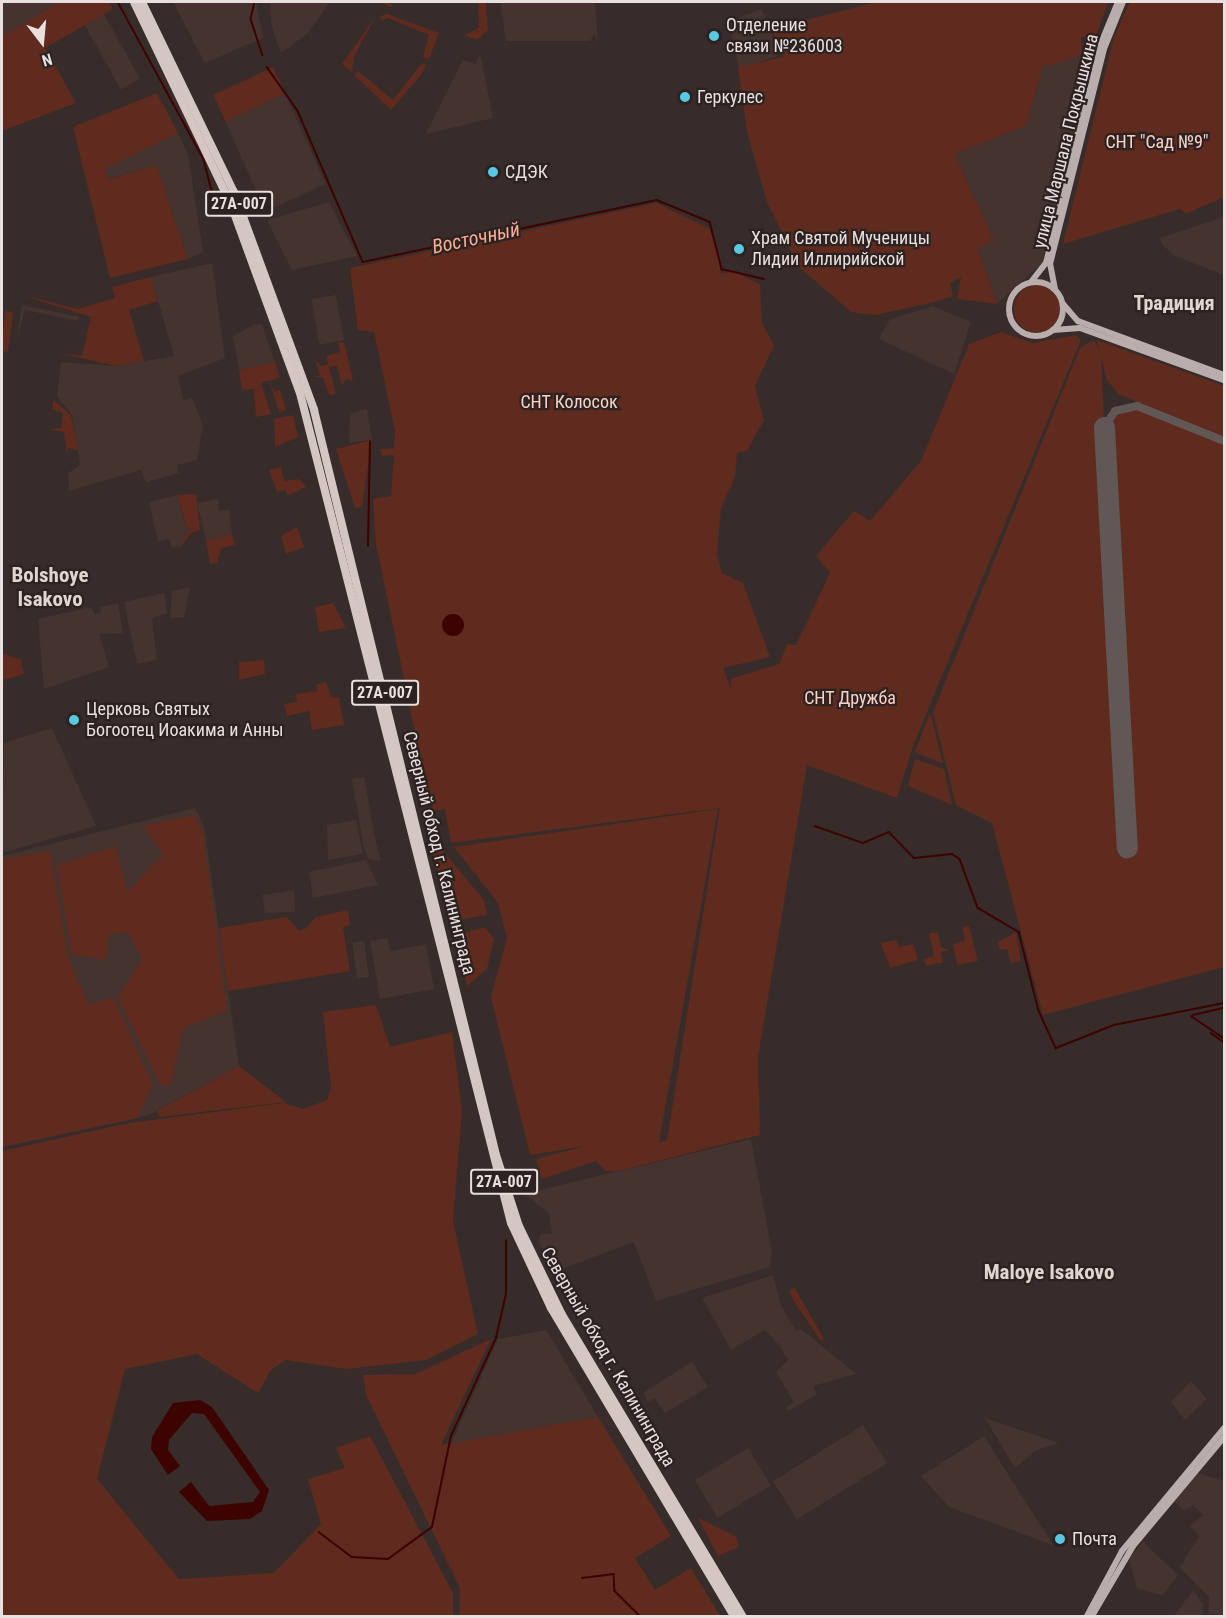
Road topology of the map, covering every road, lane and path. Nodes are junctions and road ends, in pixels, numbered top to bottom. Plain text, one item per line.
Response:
1 (132, 2) edge
2 (142, 2) edge
3 (147, 2) edge
4 (1118, 2) edge
5 (1123, 2) edge
6 (167, 51) junction
7 (1031, 282) junction
8 (1055, 289) junction
9 (1063, 304) junction
10 (1053, 330) junction
11 (1224, 375) edge
12 (1224, 380) edge
13 (1224, 1428) edge
14 (1224, 1437) edge
15 (1214, 1445) junction
16 (1140, 1532) junction
17 (734, 1617) edge
18 (742, 1617) edge
19 (1087, 1617) edge
20 (1092, 1617) edge

1 - 17 highway, Северный обход г. Калининграда / 27А-007
2 - 6 highway, Северный обход г. Калининграда / 27А-007
3 - 6 highway
4 - 7 main road, улица Маршала Покрышкина
5 - 8 main road, улица Маршала Покрышкина
6 - 18 highway, Северный обход г. Калининграда / 27А-007
7 - 8 main road
7 - 10 main road
8 - 9 main road
9 - 10 main road
9 - 11 main road
10 - 12 main road
13 - 15 main road
14 - 15 main road
15 - 16 main road
16 - 19 main road
16 - 20 main road

